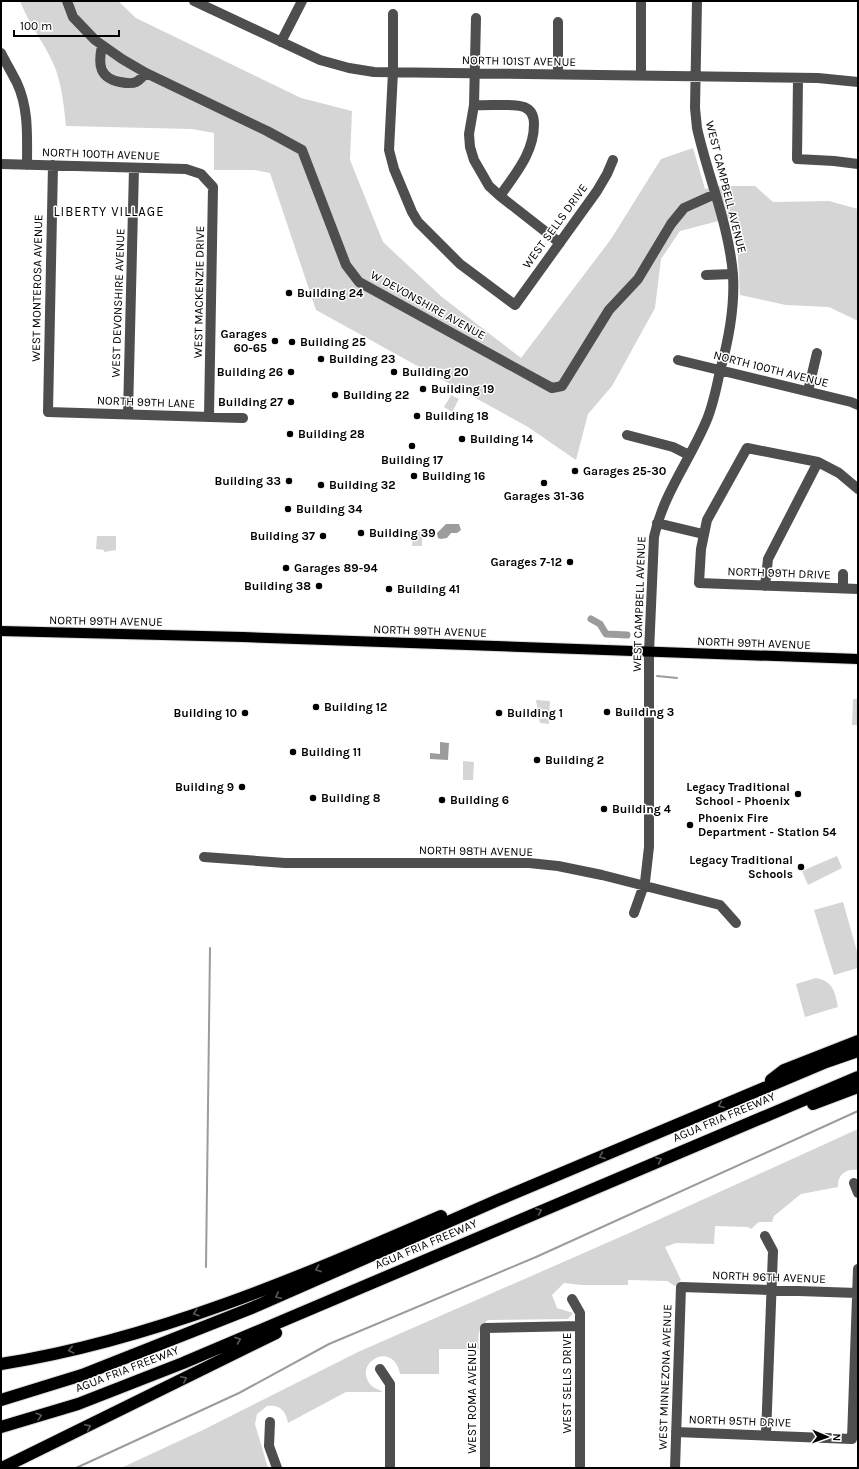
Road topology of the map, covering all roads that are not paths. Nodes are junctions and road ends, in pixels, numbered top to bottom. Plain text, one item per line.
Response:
1 (67, 1) edge
2 (194, 1) edge
3 (302, 1) edge
4 (641, 1) edge
5 (697, 1) edge
6 (205, 3) edge
7 (393, 14) dead end
8 (476, 18) dead end
9 (558, 22) dead end
10 (280, 42) junction
11 (102, 46) junction
12 (1, 53) edge
13 (393, 72) junction
14 (475, 73) junction
15 (146, 74) junction
16 (558, 74) junction
17 (641, 76) junction
18 (695, 77) junction
19 (798, 78) junction
20 (858, 82) edge
21 (474, 106) junction
22 (612, 160) dead end
23 (1, 164) edge
24 (858, 164) edge
25 (26, 165) junction
26 (53, 165) junction
27 (134, 168) junction
28 (200, 174) joint
29 (715, 194) junction
30 (500, 196) junction
31 (560, 243) junction
32 (732, 274) junction
33 (706, 275) dead end
34 (817, 353) dead end
35 (678, 360) dead end
36 (721, 370) junction
37 (808, 391) junction
38 (858, 405) edge
39 (48, 412) joint
40 (128, 414) junction
41 (210, 416) junction
42 (243, 418) dead end
43 (627, 435) dead end
44 (689, 455) junction
45 (818, 462) junction
46 (858, 489) edge
47 (657, 523) junction
48 (703, 534) junction
49 (844, 574) dead end
50 (765, 586) junction
51 (843, 588) junction
52 (858, 589) edge
53 (1, 631) edge
54 (649, 652) junction
55 (858, 659) edge
56 (204, 857) dead end
57 (644, 886) junction
58 (634, 913) dead end
59 (736, 923) dead end
60 (858, 1041) edge
61 (858, 1051) edge
62 (858, 1077) edge
63 (858, 1087) edge
64 (757, 1090) junction
65 (761, 1117) junction
66 (854, 1183) dead end
67 (858, 1193) edge
68 (498, 1200) junction
69 (504, 1227) junction
70 (765, 1236) dead end
71 (858, 1269) edge
72 (681, 1287) joint
73 (771, 1290) junction
74 (857, 1293) edge
75 (572, 1299) dead end
76 (580, 1326) junction
77 (1, 1364) edge
78 (380, 1369) dead end
79 (856, 1398) edge
80 (1, 1400) edge
81 (270, 1422) dead end
82 (1, 1427) edge
83 (676, 1432) junction
84 (766, 1435) junction
85 (2, 1468) edge
86 (277, 1468) edge
87 (390, 1468) edge
88 (485, 1468) edge
89 (580, 1468) edge
90 (675, 1468) edge

1 - 11 street, W DEVONSHIRE AVENUE
2 - 6 street, NORTH 101ST AVENUE
3 - 10 street
4 - 17 street
5 - 18 street, WEST CAMPBELL AVENUE
6 - 10 street, NORTH 101ST AVENUE
7 - 13 street
8 - 14 street
9 - 16 street
10 - 13 street, NORTH 101ST AVENUE
11 - 15 street, W DEVONSHIRE AVENUE
11 - 15 street
12 - 25 street
13 - 14 street, NORTH 101ST AVENUE
13 - 31 street, WEST SELLS DRIVE
14 - 16 street, NORTH 101ST AVENUE
14 - 21 street
15 - 29 street, W DEVONSHIRE AVENUE
16 - 17 street, NORTH 101ST AVENUE
17 - 18 street, NORTH 101ST AVENUE
18 - 19 street, NORTH 101ST AVENUE
18 - 29 street, WEST CAMPBELL AVENUE
19 - 20 street, NORTH 101ST AVENUE
19 - 24 street
21 - 30 street
21 - 30 street
22 - 31 street, WEST SELLS DRIVE
23 - 25 street, NORTH 100TH AVENUE
25 - 26 street, NORTH 100TH AVENUE
26 - 27 street, NORTH 100TH AVENUE
26 - 39 street, WEST MONTEROSA AVENUE
27 - 28 street, NORTH 100TH AVENUE
27 - 40 street, WEST DEVONSHIRE AVENUE
28 - 41 street, WEST MACKENZIE DRIVE
29 - 32 street, WEST CAMPBELL AVENUE
30 - 31 street
32 - 33 street
32 - 36 street, WEST CAMPBELL AVENUE
34 - 37 street
35 - 36 street, NORTH 100TH AVENUE
36 - 37 street, NORTH 100TH AVENUE
36 - 44 street, WEST CAMPBELL AVENUE
37 - 38 street, NORTH 100TH AVENUE
39 - 40 street, NORTH 99TH LANE
40 - 41 street, NORTH 99TH LANE
41 - 42 street, NORTH 99TH LANE
43 - 44 street
44 - 47 street, WEST CAMPBELL AVENUE
45 - 46 street
45 - 48 street
45 - 50 street
47 - 48 street
47 - 54 street, WEST CAMPBELL AVENUE
48 - 50 street, NORTH 99TH DRIVE
49 - 51 street
50 - 51 street, NORTH 99TH DRIVE
51 - 52 street, NORTH 99TH DRIVE
53 - 54 main road, NORTH 99TH AVENUE
54 - 55 main road, NORTH 99TH AVENUE
54 - 57 street, WEST CAMPBELL AVENUE
56 - 57 street, NORTH 98TH AVENUE
57 - 58 street, WEST CAMPBELL AVENUE
57 - 59 street, NORTH 98TH AVENUE
60 - 64 highway
61 - 64 highway, AGUA FRIA FREEWAY
62 - 65 highway, AGUA FRIA FREEWAY
63 - 65 highway
64 -> 68 highway, AGUA FRIA FREEWAY
69 -> 65 highway, AGUA FRIA FREEWAY
66 - 67 street
68 -> 77 highway
68 -> 80 highway, AGUA FRIA FREEWAY
82 -> 69 highway, AGUA FRIA FREEWAY
85 -> 69 highway
70 - 73 street
71 - 74 street
72 - 73 street, NORTH 96TH AVENUE
72 - 83 street, WEST MINNEZONA AVENUE
73 - 74 street, NORTH 96TH AVENUE
73 - 84 street
74 - 79 street
75 - 76 street, WEST SELLS DRIVE
76 - 88 street, WEST ROMA AVENUE
76 - 89 street, WEST SELLS DRIVE
78 - 87 street
79 - 84 street, NORTH 95TH DRIVE
81 - 86 street
83 - 84 street, NORTH 95TH DRIVE
83 - 90 street, WEST MINNEZONA AVENUE

